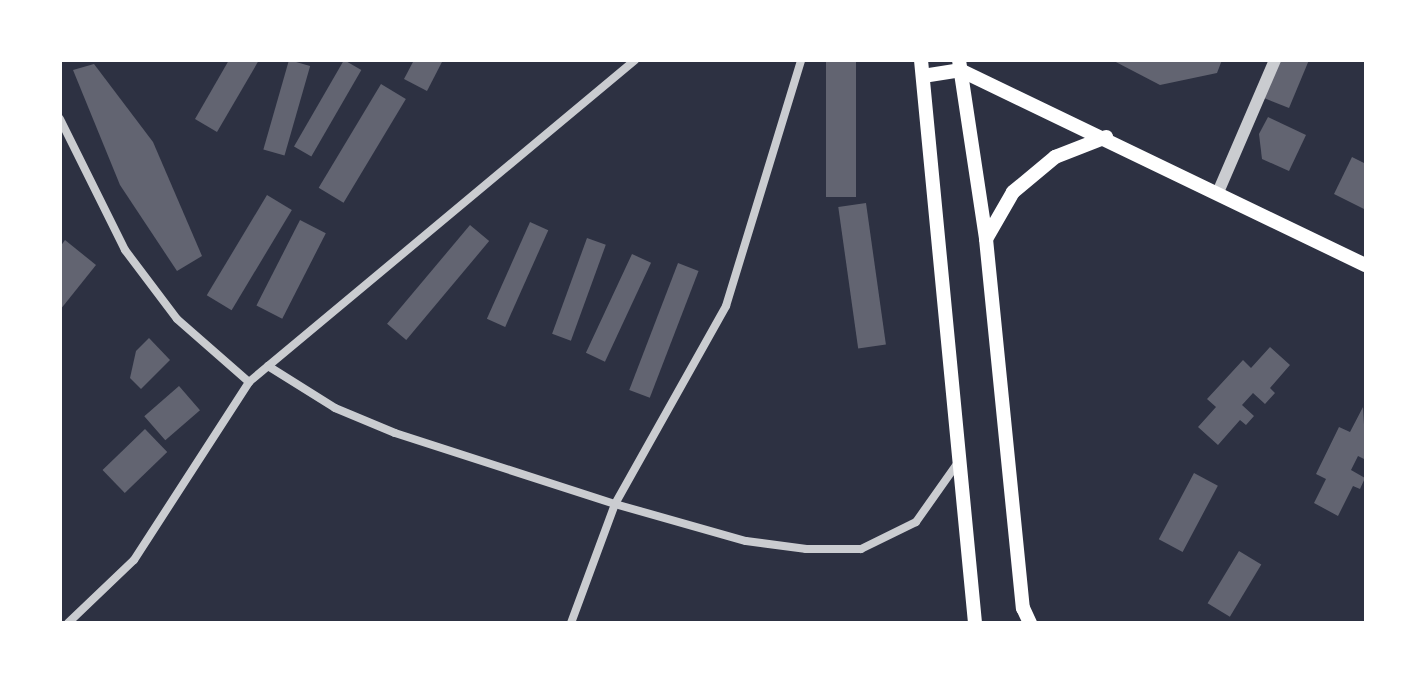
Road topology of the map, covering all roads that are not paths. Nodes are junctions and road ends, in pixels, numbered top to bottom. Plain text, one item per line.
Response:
1 (635, 60) edge
2 (801, 60) edge
3 (921, 60) edge
4 (1275, 60) edge
5 (960, 65) edge
6 (923, 76) junction
7 (60, 119) edge
8 (1106, 137) junction
9 (1219, 190) junction
10 (986, 239) junction
11 (1366, 265) edge
12 (268, 366) junction
13 (249, 382) junction
14 (960, 461) junction
15 (615, 504) junction
16 (68, 623) edge
17 (571, 623) edge
18 (975, 623) edge
19 (1033, 623) edge

1 - 12 street
2 - 15 street
3 - 6 main road
4 - 9 street
5 - 6 main road
5 - 8 main road
5 - 10 main road
6 - 14 main road
7 - 13 street
8 - 9 main road
8 - 10 main road
9 - 11 main road
10 - 19 main road
12 - 13 street
12 - 15 street
13 - 16 street
14 - 15 street
14 - 18 main road
15 - 17 street

